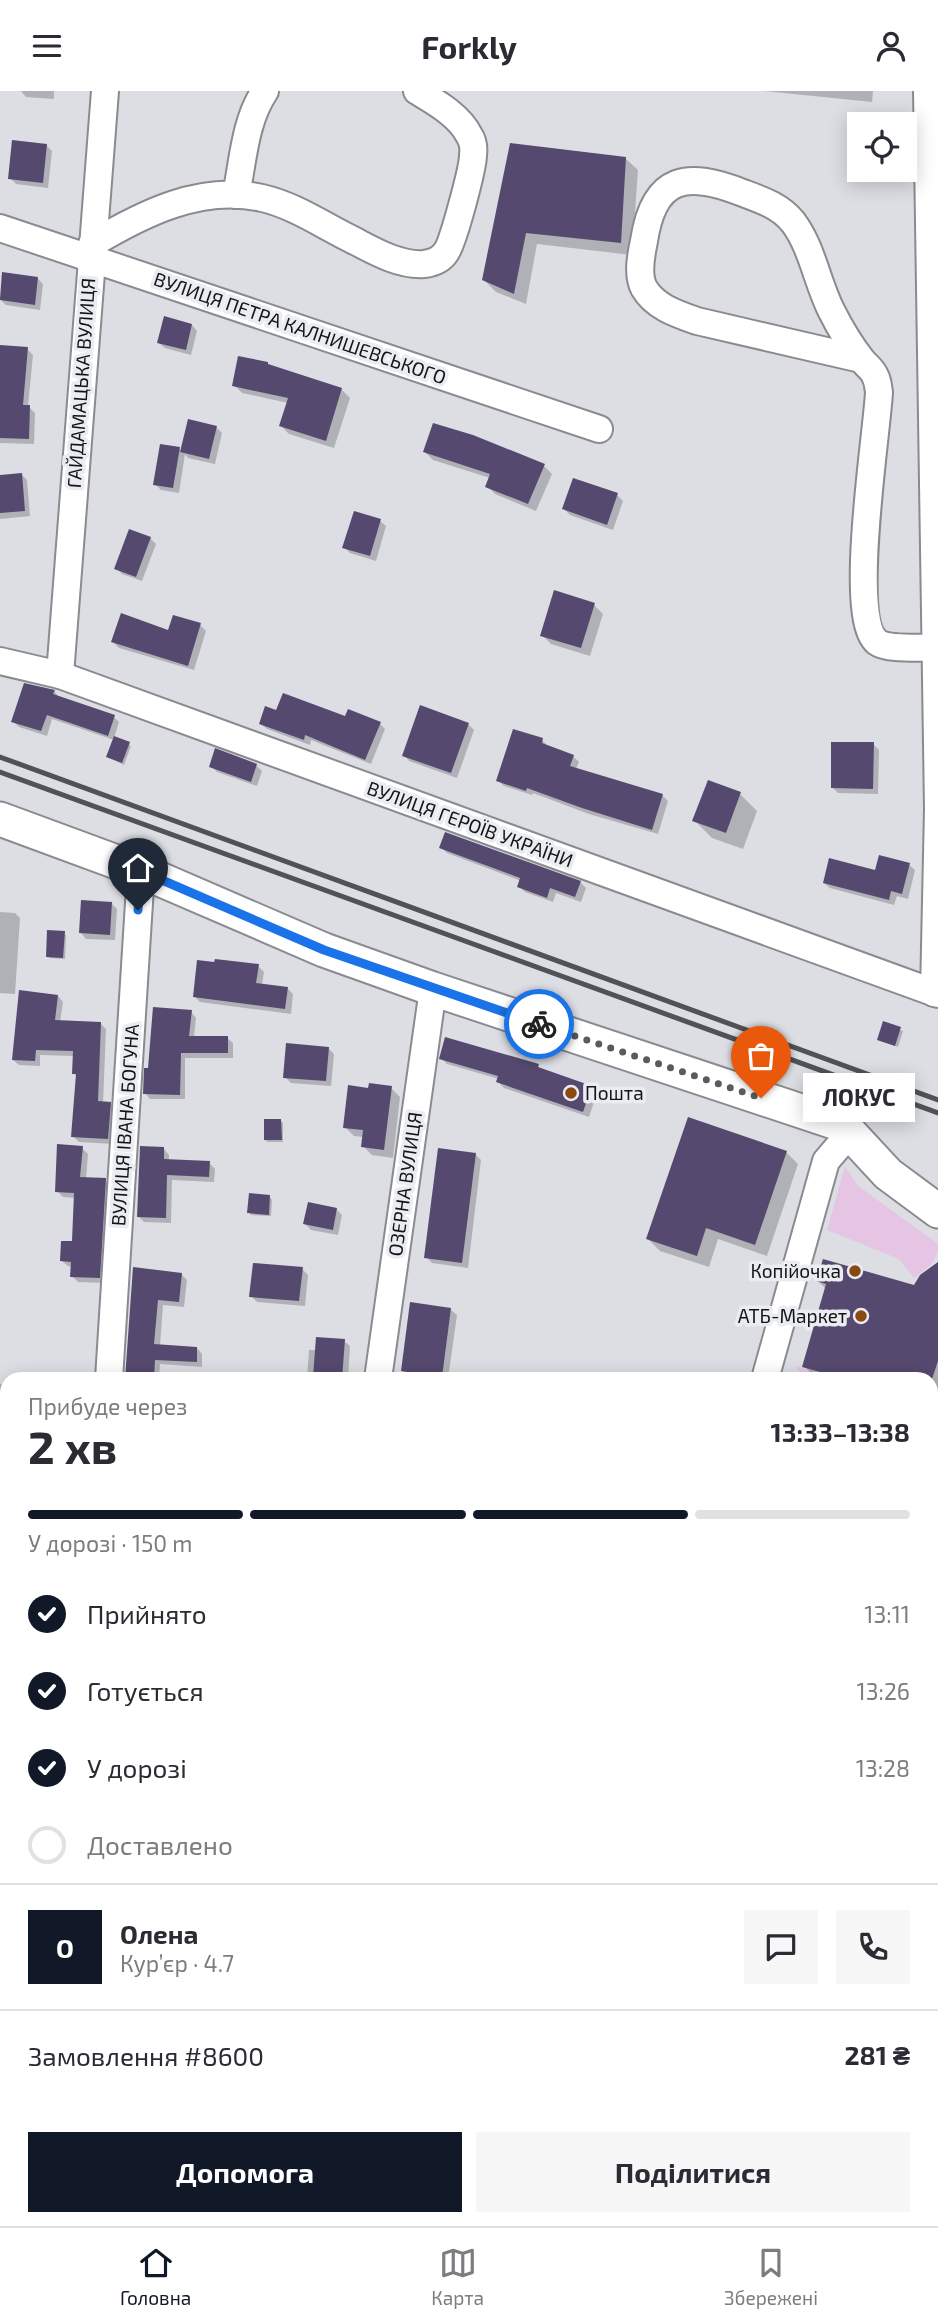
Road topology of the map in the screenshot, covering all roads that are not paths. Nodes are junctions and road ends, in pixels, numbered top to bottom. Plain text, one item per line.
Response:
1 (105, 91) edge
2 (265, 91) edge
3 (417, 91) edge
4 (927, 91) edge
5 (236, 195) junction
6 (0, 228) edge
7 (91, 251) junction
8 (861, 359) junction
9 (599, 429) dead end
10 (935, 647) junction
11 (0, 661) edge
12 (60, 675) junction
13 (0, 819) edge
14 (141, 871) junction
15 (433, 989) junction
16 (936, 993) edge
17 (849, 1133) junction
18 (938, 1211) edge
19 (110, 1372) edge
20 (387, 1372) edge
21 (767, 1372) edge

1 - 7 street, ГАЙДАМАЦЬКА ВУЛИЦЯ
2 - 5 street
3 - 5 street
4 - 10 street
5 - 7 street
6 - 7 street, ВУЛИЦЯ ПЕТРА КАЛНИШЕВСЬКОГО
7 - 9 street, ВУЛИЦЯ ПЕТРА КАЛНИШЕВСЬКОГО
7 - 12 street, ГАЙДАМАЦЬКА ВУЛИЦЯ
8 - 8 street
8 - 10 street
10 - 16 street
11 - 12 street, ВУЛИЦЯ ГЕРОЇВ УКРАЇНИ
12 - 16 street, ВУЛИЦЯ ГЕРОЇВ УКРАЇНИ
13 - 14 main road
14 - 15 main road
14 - 19 street, ВУЛИЦЯ ІВАНА БОГУНА
15 - 17 main road
15 - 20 street, ОЗЕРНА ВУЛИЦЯ
17 - 18 main road
17 - 21 street

